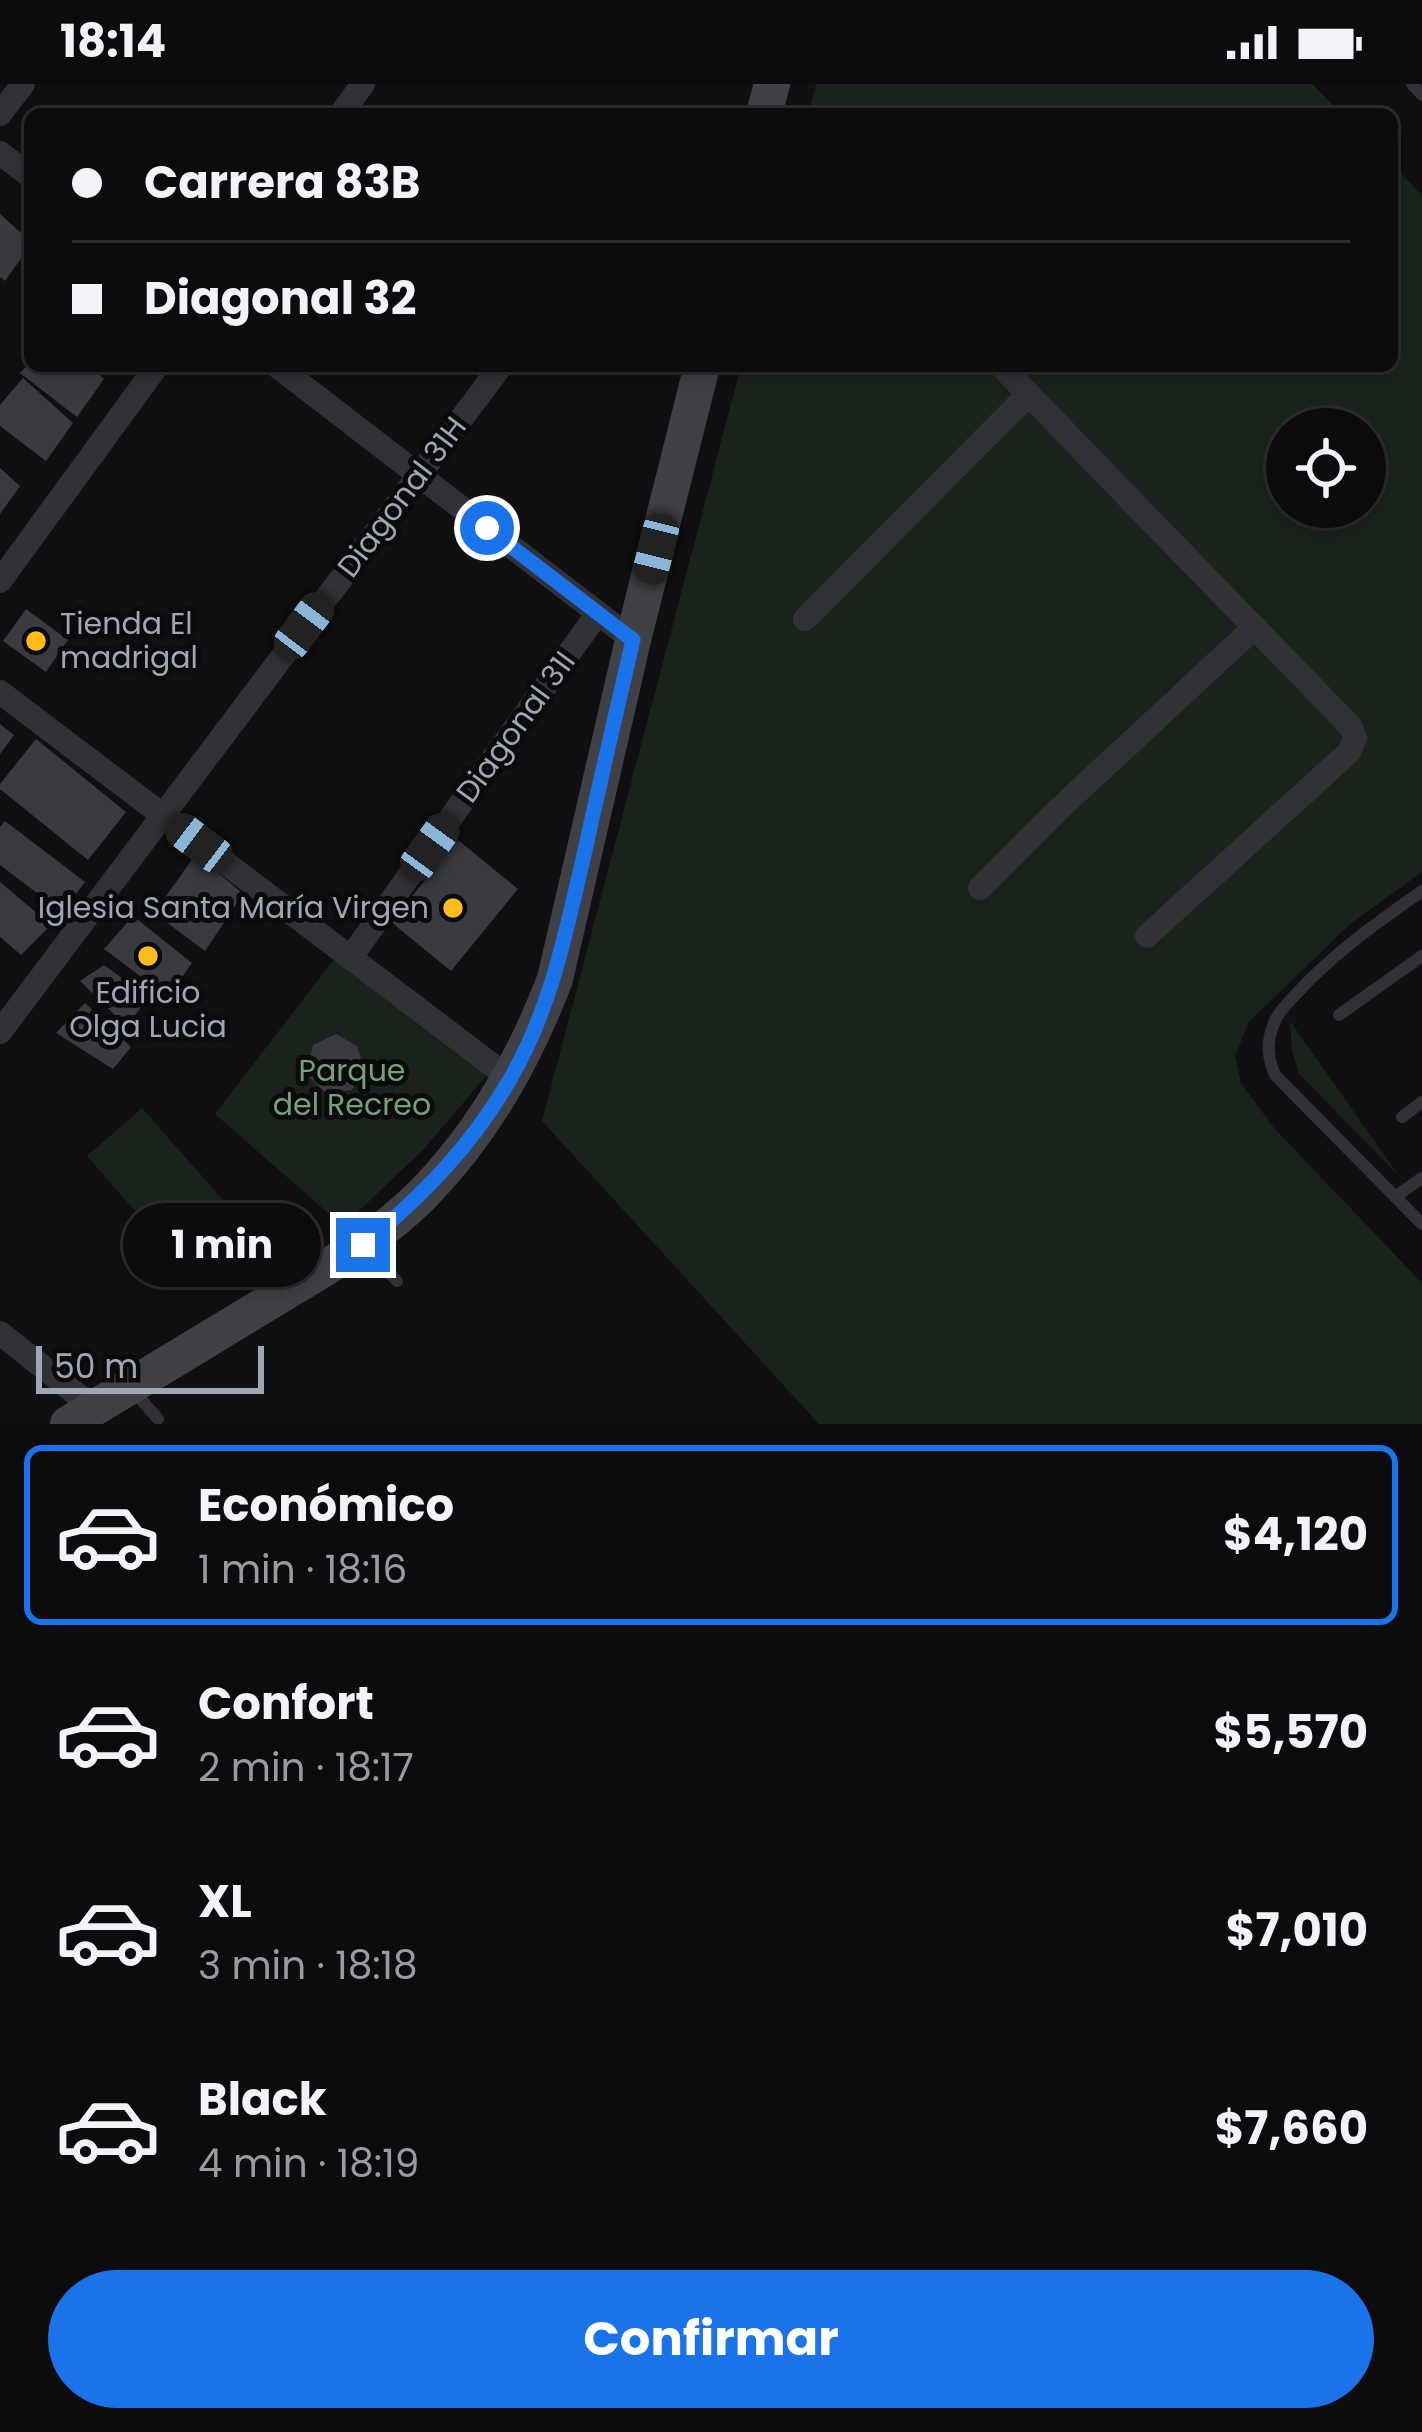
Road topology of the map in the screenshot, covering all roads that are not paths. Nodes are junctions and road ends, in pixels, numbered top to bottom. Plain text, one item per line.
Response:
1 (23, 84) edge
2 (1412, 84) edge
3 (1422, 95) edge
4 (0, 115) edge
5 (0, 153) edge
6 (24, 171) edge
7 (154, 372) edge
8 (285, 372) edge
9 (496, 372) edge
10 (700, 372) edge
11 (1007, 372) edge
12 (1029, 394) junction
13 (419, 475) junction
14 (0, 580) edge
15 (598, 613) junction
16 (805, 619) dead end
17 (1255, 628) junction
18 (633, 640) junction
19 (0, 692) edge
20 (161, 814) junction
21 (980, 888) dead end
22 (1422, 891) edge
23 (1147, 935) dead end
24 (1422, 956) edge
25 (350, 958) junction
26 (1339, 1015) dead end
27 (0, 1032) edge
28 (509, 1081) junction
29 (1422, 1102) edge
30 (1402, 1117) dead end
31 (1422, 1178) edge
32 (1395, 1197) junction
33 (1422, 1224) edge
34 (363, 1245) junction
35 (397, 1280) dead end
36 (0, 1333) edge
37 (130, 1387) junction
38 (81, 1416) edge
39 (158, 1419) dead end

1 - 4 street
2 - 3 lane
5 - 6 street
7 - 14 street
8 - 13 street
9 - 13 street, Diagonal 31H
10 - 18 street
11 - 12 street
12 - 16 street
12 - 17 street
13 - 15 street
13 - 20 street, Diagonal 31H
15 - 18 street
15 - 25 street, Diagonal 31I
17 - 21 street
17 - 23 street
18 - 28 street
19 - 20 street
20 - 25 street
20 - 27 street, Diagonal 31H
22 - 32 lane
24 - 26 lane
25 - 28 street
28 - 34 street
29 - 30 lane
31 - 32 lane
32 - 33 lane
34 - 35 lane
34 - 37 street
36 - 38 street
37 - 38 street
37 - 39 lane

